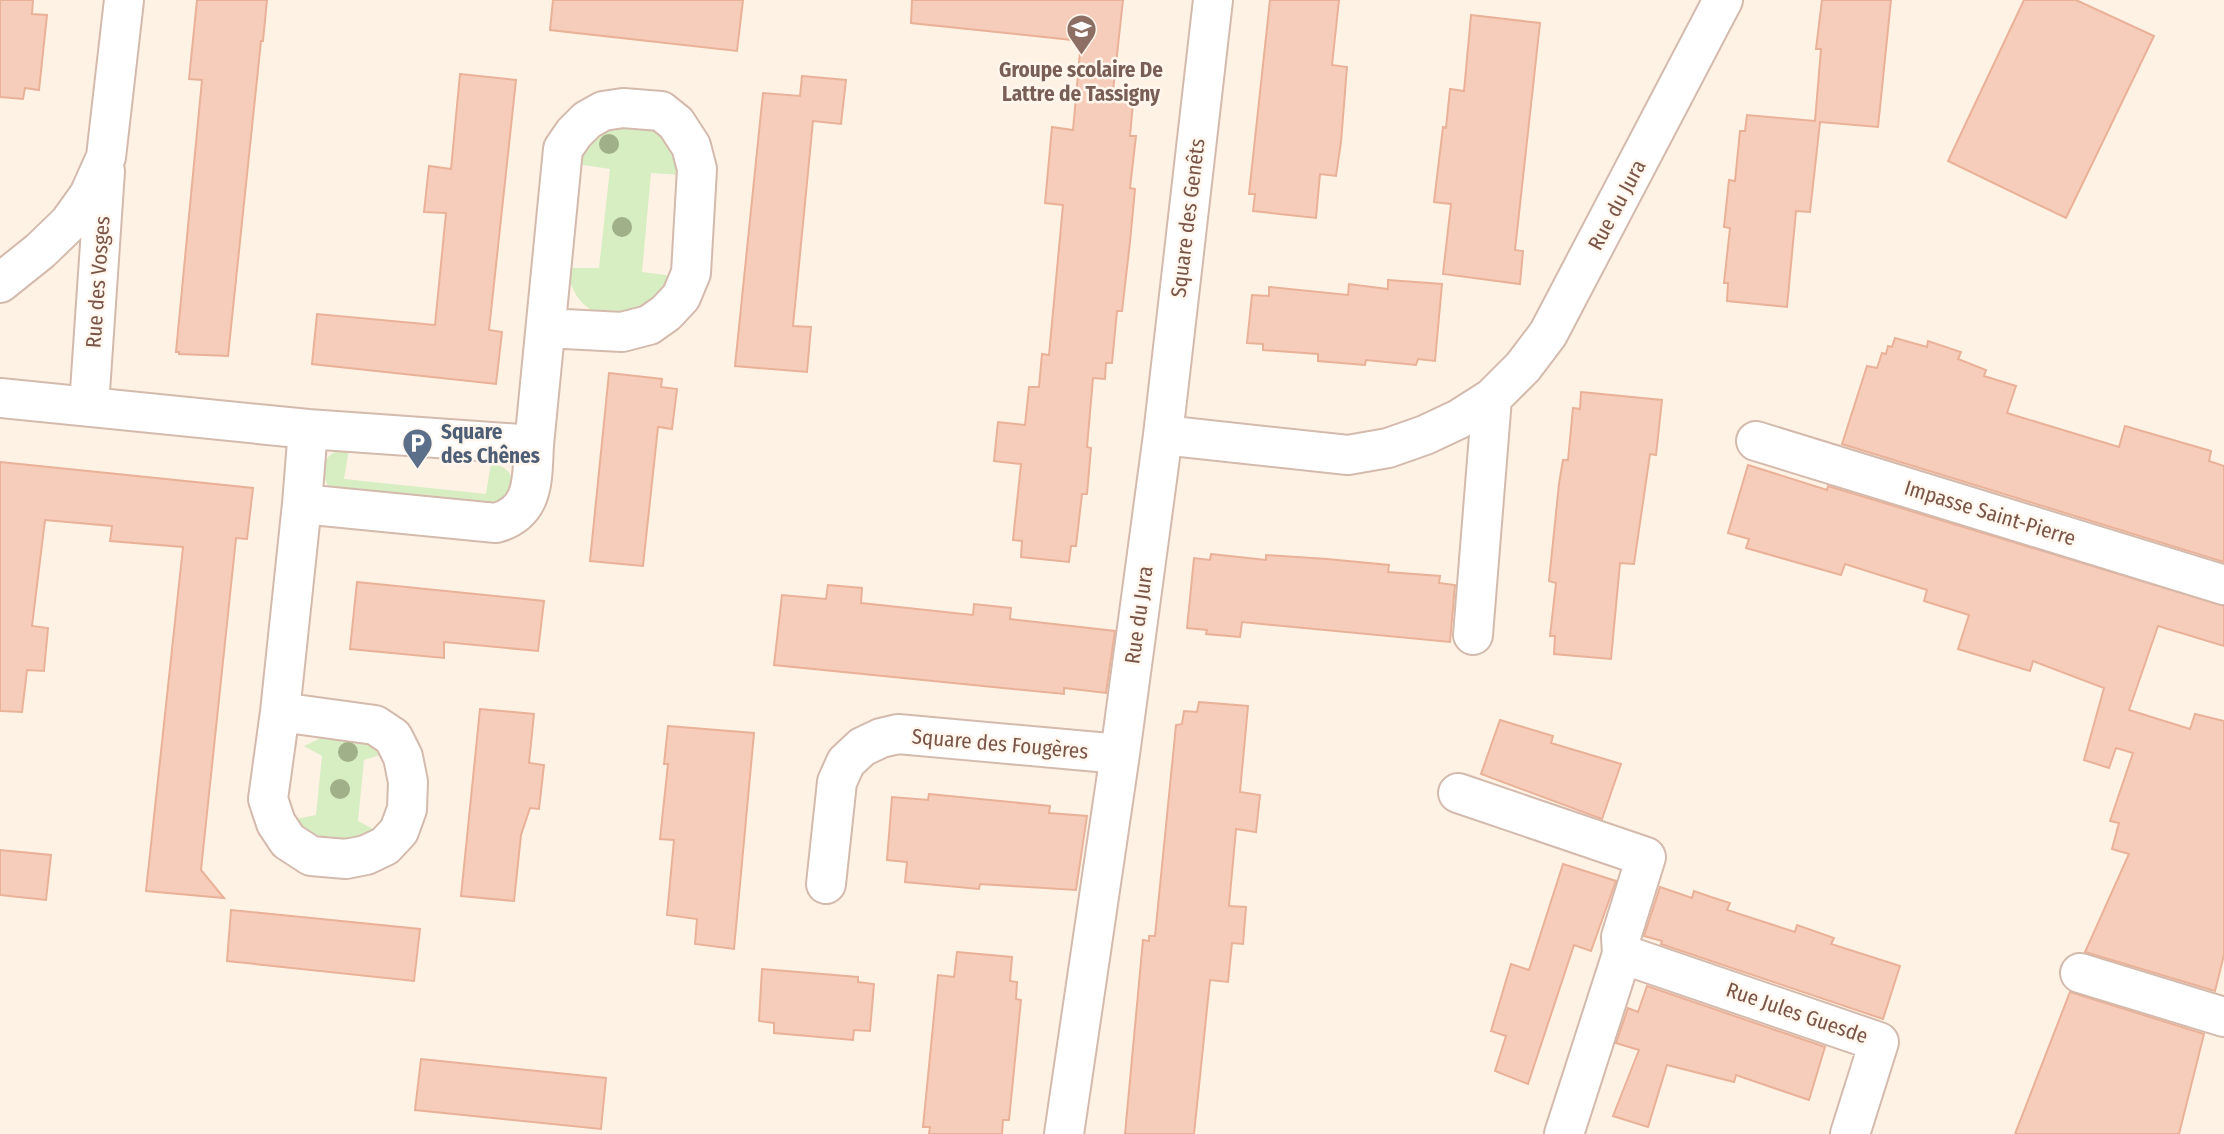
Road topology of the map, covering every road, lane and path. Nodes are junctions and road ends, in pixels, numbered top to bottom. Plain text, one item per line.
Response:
1 (124, 0) edge
2 (1213, 0) edge
3 (1723, 0) edge
4 (106, 157) junction
5 (0, 282) edge
6 (546, 328) junction
7 (0, 398) edge
8 (1492, 398) junction
9 (89, 406) junction
10 (308, 429) junction
11 (1163, 435) junction
12 (1756, 441) dead end
13 (534, 445) junction
14 (302, 504) junction
15 (2224, 585) edge
16 (1473, 635) dead end
17 (280, 712) dead end
18 (1120, 754) junction
19 (1458, 793) dead end
20 (826, 884) dead end
21 (1622, 954) junction
22 (2080, 973) dead end
23 (2224, 1017) edge
24 (1064, 1134) edge
25 (1564, 1134) edge
26 (1831, 1134) edge
27 (1837, 1134) edge
28 (1850, 1134) edge

1 - 4 street, Rue des Vosges
2 - 11 street, Square des Genêts
3 - 8 street, Rue du Jura
4 - 5 street, Rue des Vosges
4 - 9 street, Rue des Vosges
6 - 6 street
6 - 13 street
7 - 9 street
8 - 11 street, Rue du Jura
8 - 16 street
9 - 10 street
10 - 13 street
10 - 14 street
11 - 18 street, Rue du Jura
12 - 15 street, Impasse Saint-Pierre
13 - 14 street
14 - 17 street
18 - 20 street, Square des Fougères
18 - 24 street, Rue du Jura
19 - 21 street
21 - 25 street
21 - 28 street, Rue Jules Guesde
22 - 23 street
26 - 27 street

